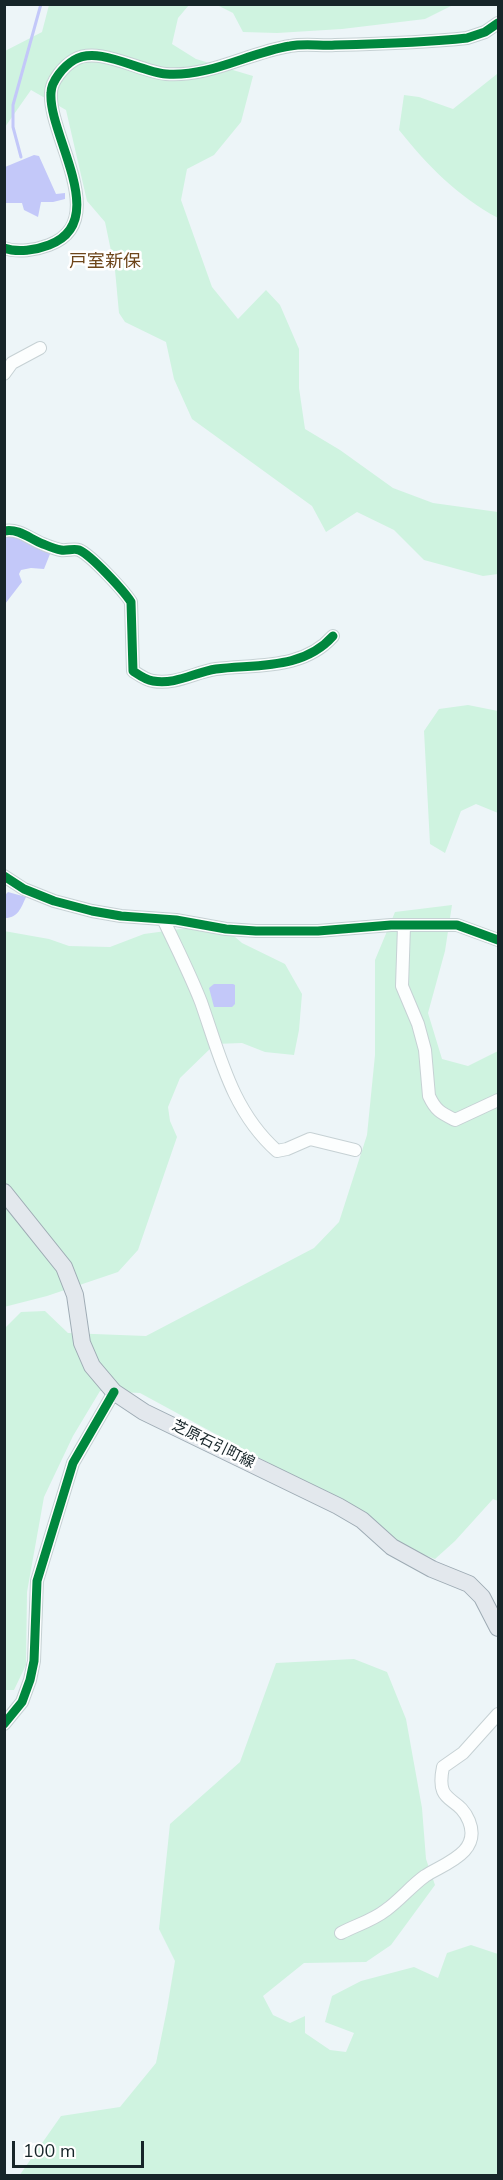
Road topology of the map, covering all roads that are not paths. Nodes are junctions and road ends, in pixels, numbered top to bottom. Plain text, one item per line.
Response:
1 (498, 23) edge
2 (4, 248) edge
3 (40, 348) dead end
4 (4, 374) edge
5 (4, 531) edge
6 (333, 636) dead end
7 (4, 876) edge
8 (163, 919) junction
9 (404, 926) junction
10 (498, 940) edge
11 (498, 1100) edge
12 (355, 1150) dead end
13 (4, 1192) edge
14 (114, 1392) junction
15 (498, 1628) edge
16 (498, 1714) edge
17 (4, 1724) edge
18 (341, 1933) dead end

1 - 2 street
3 - 4 street
5 - 6 street
7 - 8 street
8 - 9 street
8 - 12 street
9 - 10 street
9 - 11 street
13 - 14 main road, 芝原石引町線
14 - 15 main road, 芝原石引町線
14 - 17 street
16 - 18 street

